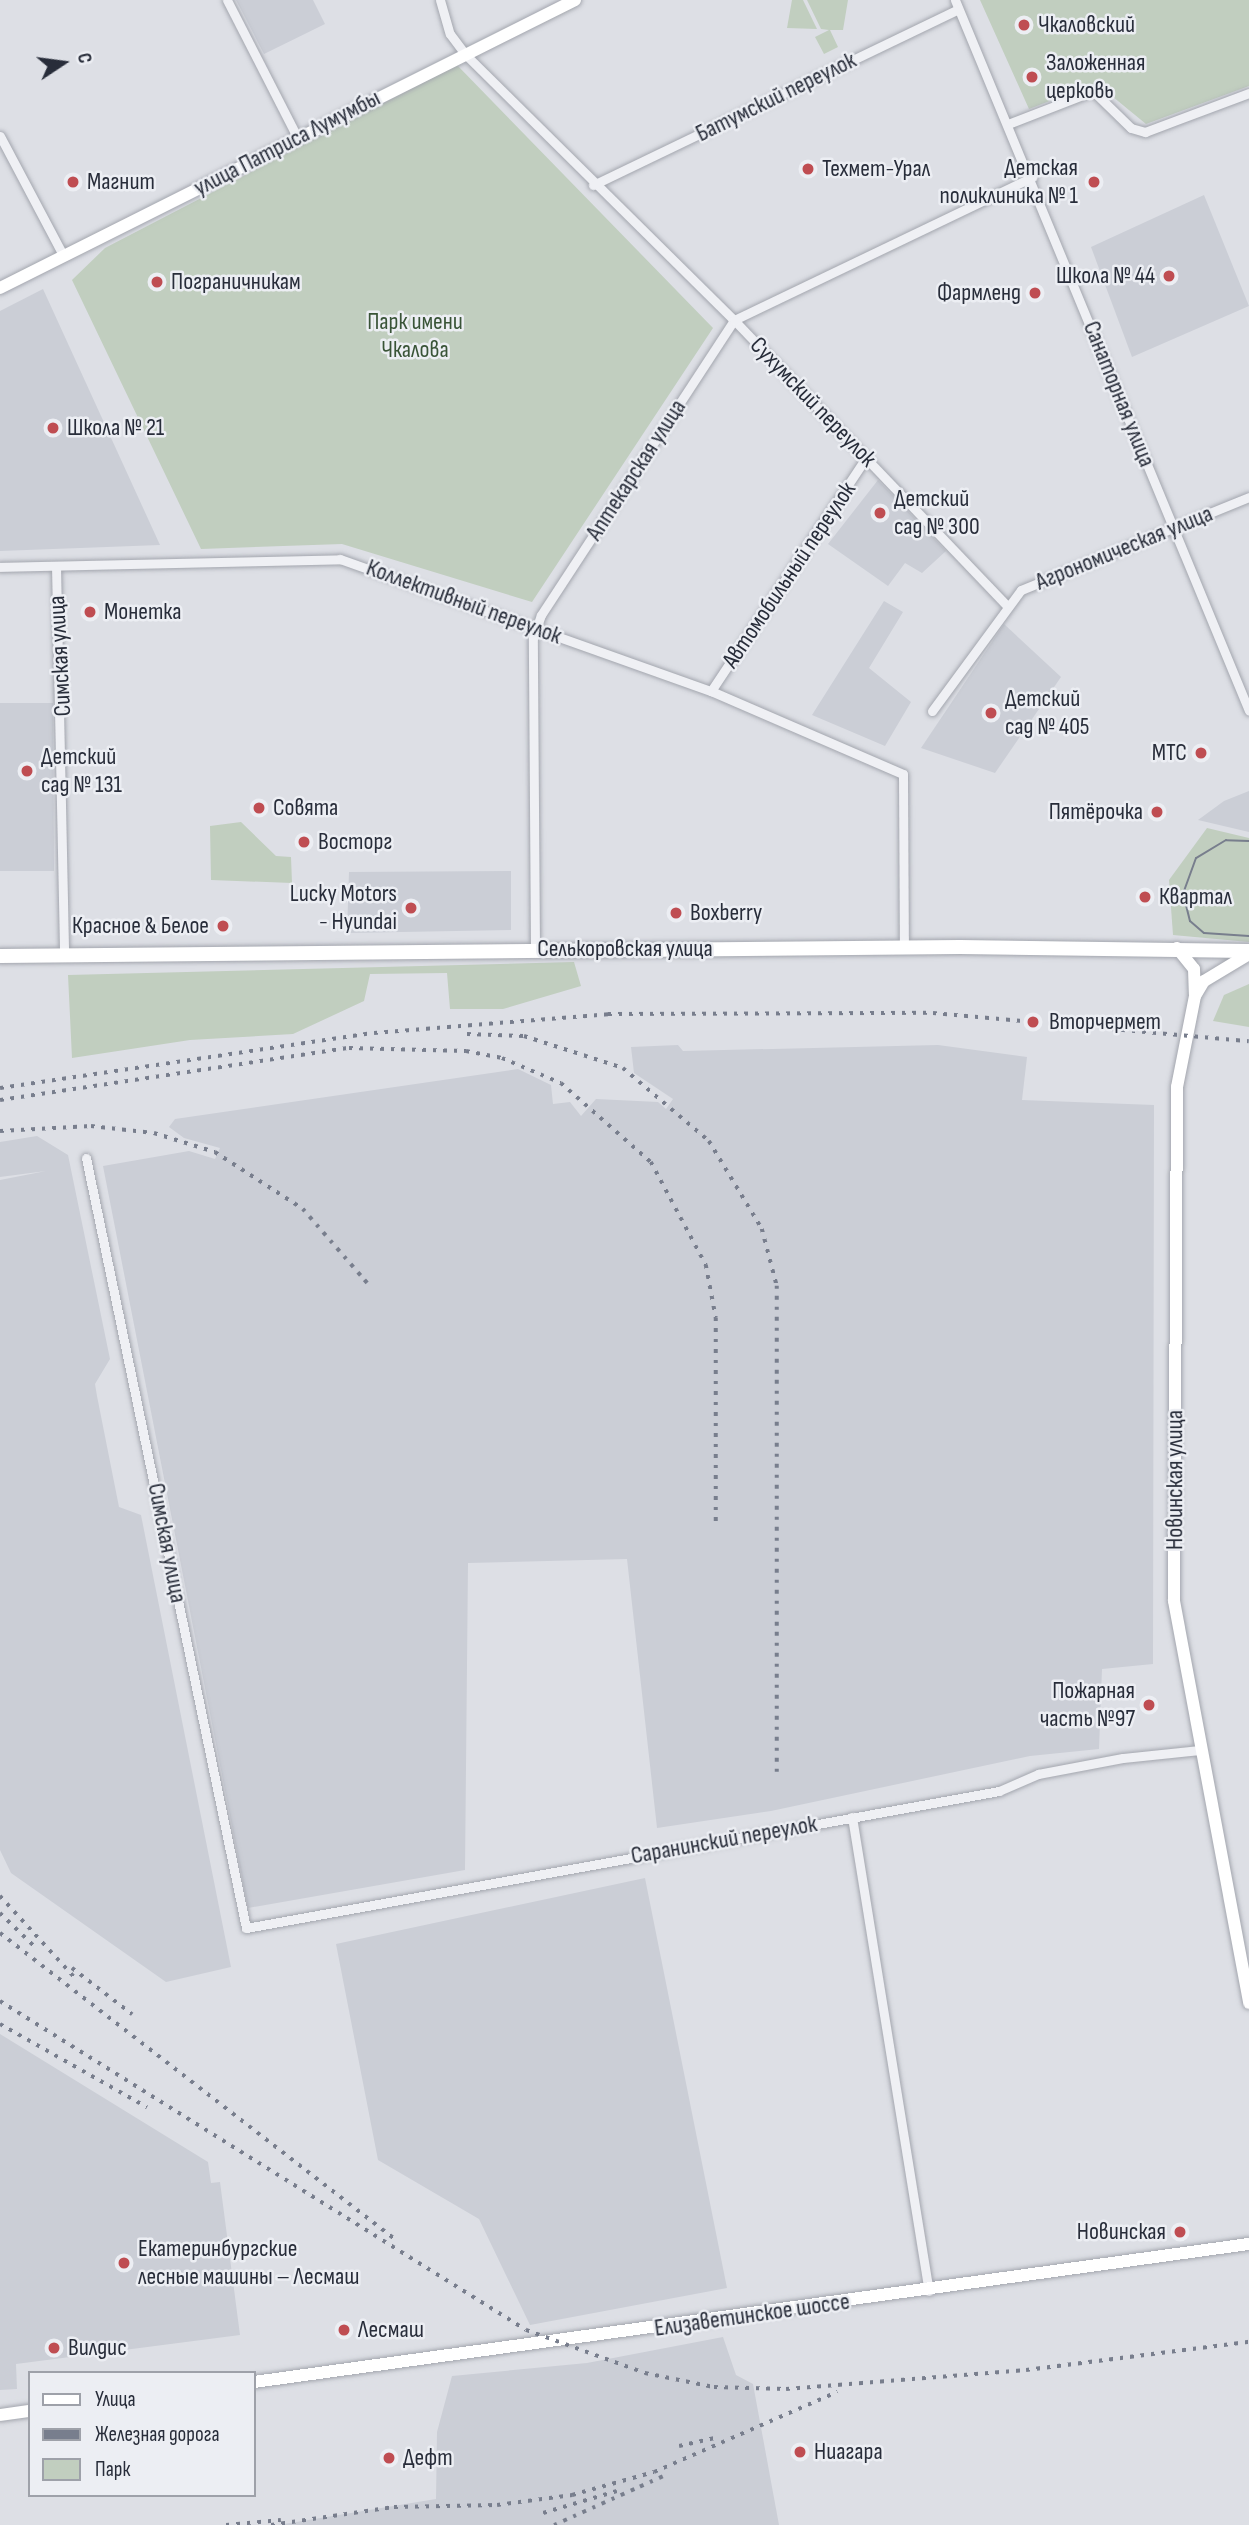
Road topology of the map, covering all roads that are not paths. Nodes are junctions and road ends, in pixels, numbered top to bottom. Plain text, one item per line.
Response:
1 (227, 0) edge
2 (440, 0) edge
3 (575, 0) edge
4 (957, 4) edge
5 (465, 54) junction
6 (1249, 93) edge
7 (1008, 124) junction
8 (0, 136) edge
9 (298, 139) junction
10 (1032, 177) junction
11 (593, 185) junction
12 (63, 255) junction
13 (0, 288) edge
14 (734, 320) junction
15 (866, 458) junction
16 (1249, 497) edge
17 (1176, 528) junction
18 (56, 566) junction
19 (0, 567) edge
20 (1007, 606) junction
21 (537, 626) junction
22 (711, 691) junction
23 (932, 711) dead end
24 (1249, 711) edge
25 (904, 947) junction
26 (1177, 948) junction
27 (535, 949) junction
28 (1249, 953) edge
29 (0, 956) edge
30 (64, 957) junction
31 (1195, 996) junction
32 (86, 1158) dead end
33 (1200, 1750) junction
34 (852, 1817) junction
35 (246, 1927) joint
36 (1249, 2003) edge
37 (1249, 2244) edge
38 (929, 2291) junction
39 (256, 2382) edge
40 (28, 2411) edge
41 (0, 2415) edge

1 - 9 street
2 - 5 street, Сухумский переулок
3 - 5 main road, улица Патриса Лумумбы
4 - 7 street, Санаторная улица
4 - 11 street, Батумский переулок
5 - 9 main road, улица Патриса Лумумбы
5 - 11 street, Сухумский переулок
6 - 7 street
7 - 10 street, Санаторная улица
8 - 12 street
9 - 12 main road, улица Патриса Лумумбы
10 - 14 street
10 - 17 street, Санаторная улица
11 - 14 street, Сухумский переулок
12 - 13 main road, улица Патриса Лумумбы
14 - 15 street, Сухумский переулок
14 - 21 street, Аптекарская улица
15 - 20 street, Сухумский переулок
15 - 22 street, Автомобильный переулок
16 - 17 street, Агрономическая улица
17 - 20 street, Агрономическая улица
17 - 24 street, Санаторная улица
18 - 19 street, Коллективный переулок
18 - 21 street, Коллективный переулок
18 - 30 street, Симская улица
20 - 23 street, Агрономическая улица
21 - 22 street, Коллективный переулок
21 - 27 street
22 - 25 street, Коллективный переулок
25 - 26 main road, Селькоровская улица
25 - 27 main road, Селькоровская улица
26 - 28 main road, Селькоровская улица
26 - 31 main road
27 - 30 main road, Селькоровская улица
28 - 31 main road
29 - 30 main road, Селькоровская улица
31 - 33 main road, Новинская улица
32 - 35 street, Симская улица
33 - 34 street, Саранинский переулок
33 - 36 main road, Новинская улица
34 - 35 street, Саранинский переулок
34 - 38 street
37 - 38 main road, Елизаветинское шоссе
38 - 39 main road, Елизаветинское шоссе
40 - 41 main road

